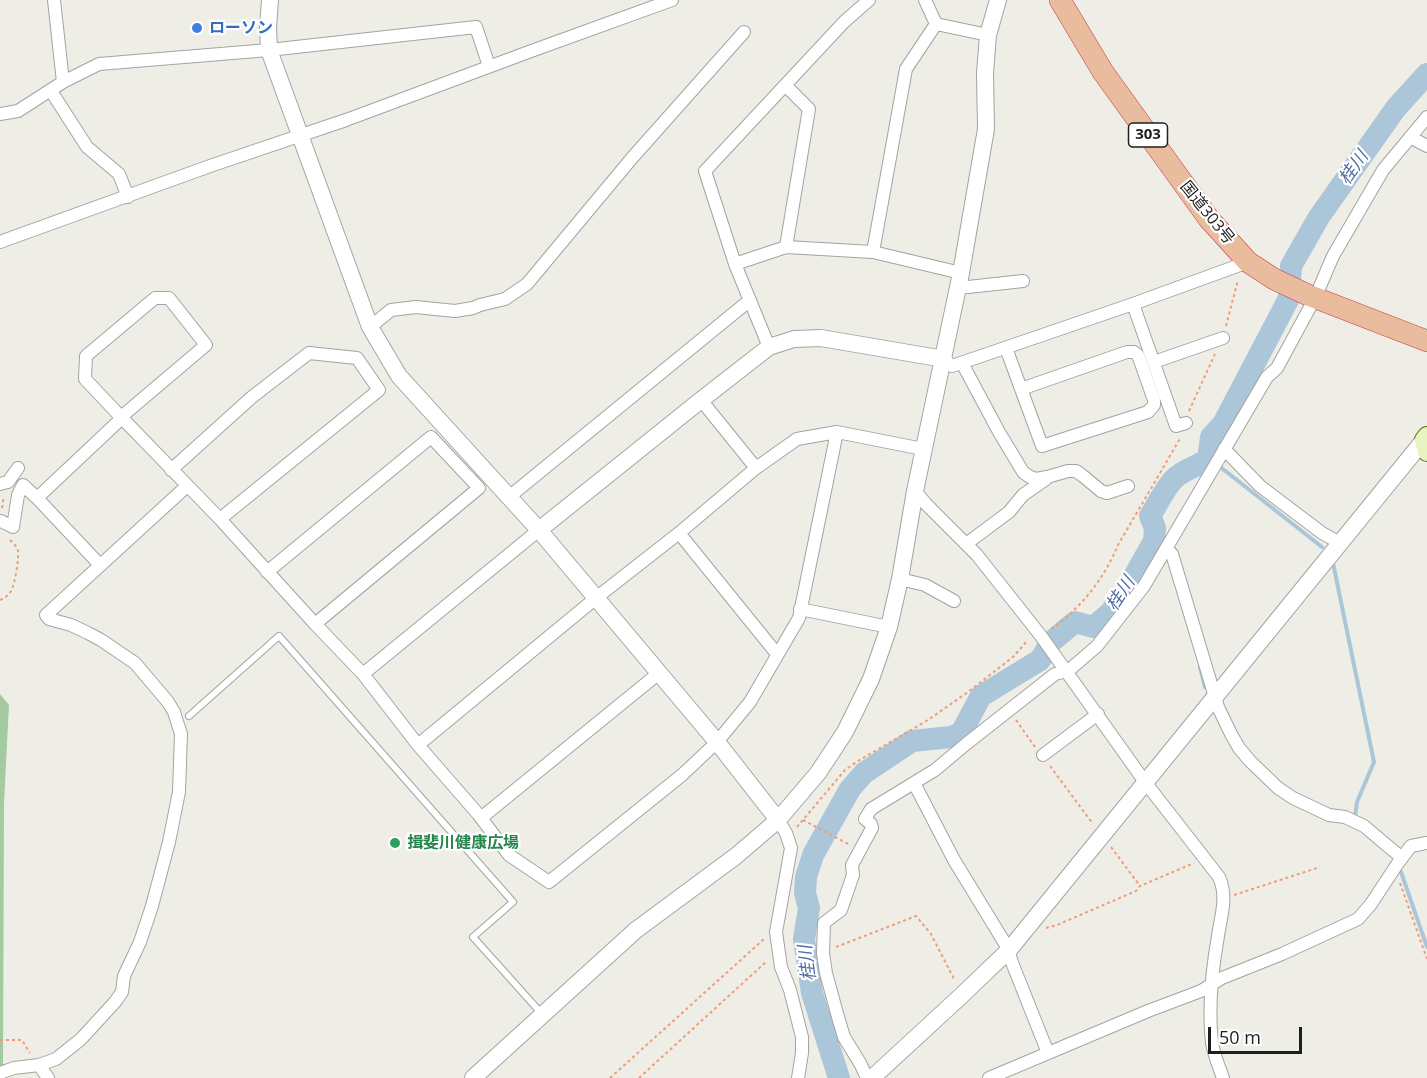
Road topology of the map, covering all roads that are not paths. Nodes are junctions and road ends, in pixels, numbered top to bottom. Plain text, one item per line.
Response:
1 (54, 0) edge
2 (270, 0) edge
3 (672, 0) edge
4 (869, 0) edge
5 (925, 0) edge
6 (998, 0) edge
7 (1060, 0) edge
8 (936, 24) junction
9 (744, 32) dead end
10 (988, 35) junction
11 (270, 50) junction
12 (489, 66) junction
13 (63, 82) junction
14 (786, 86) junction
15 (51, 91) junction
16 (0, 114) edge
17 (1427, 117) edge
18 (300, 136) junction
19 (1410, 137) junction
20 (1427, 146) edge
21 (128, 197) junction
22 (0, 242) edge
23 (786, 247) junction
24 (873, 252) junction
25 (735, 264) junction
26 (1244, 264) junction
27 (959, 279) junction
28 (1023, 280) dead end
29 (1312, 297) junction
30 (750, 300) junction
31 (1133, 304) junction
32 (370, 327) junction
33 (1223, 338) road end
34 (1427, 341) edge
35 (769, 347) junction
36 (1006, 348) junction
37 (944, 359) junction
38 (1154, 362) junction
39 (962, 363) junction
40 (1021, 389) junction
41 (701, 399) junction
42 (122, 418) junction
43 (1186, 423) road end
44 (837, 432) junction
45 (1426, 443) edge
46 (923, 448) junction
47 (1224, 449) junction
48 (18, 468) dead end
49 (756, 468) junction
50 (171, 470) junction
51 (1047, 477) junction
52 (4, 483) edge
53 (187, 486) junction
54 (1128, 486) dead end
55 (915, 491) junction
56 (509, 497) junction
57 (37, 498) junction
58 (220, 519) junction
59 (1, 521) edge
60 (539, 530) junction
61 (679, 533) junction
62 (1340, 543) junction
63 (966, 544) junction
64 (1166, 549) junction
65 (100, 565) junction
66 (267, 572) junction
67 (900, 579) junction
68 (596, 598) junction
69 (954, 601) dead end
70 (800, 609) junction
71 (315, 624) junction
72 (889, 627) junction
73 (777, 654) junction
74 (1066, 669) junction
75 (659, 673) junction
76 (363, 674) junction
77 (1215, 697) junction
78 (1098, 714) junction
79 (189, 716) dead end
80 (717, 742) junction
81 (418, 745) junction
82 (1043, 755) road end
83 (1145, 782) junction
84 (914, 783) junction
85 (481, 818) junction
86 (782, 826) junction
87 (1427, 843) edge
88 (1402, 858) junction
89 (1009, 950) junction
90 (1212, 984) junction
91 (543, 1015) junction
92 (1046, 1048) dead end
93 (39, 1065) junction
94 (0, 1073) edge
95 (48, 1078) edge
96 (473, 1078) edge
97 (798, 1078) edge
98 (867, 1078) edge
99 (872, 1078) edge
100 (989, 1078) edge
101 (1223, 1078) edge

1 - 13 street
2 - 11 street
3 - 12 street
4 - 14 street
5 - 8 street
6 - 10 street
7 - 26 highway, 国道303号 / 303
8 - 10 street
8 - 24 street
9 - 32 street
10 - 27 street
11 - 12 street
11 - 13 street
11 - 18 street
12 - 18 street
13 - 15 street
14 - 23 street
14 - 25 street
15 - 16 street
15 - 21 street
17 - 19 street
18 - 21 street
18 - 32 street
19 - 20 street
19 - 29 street
21 - 22 street
23 - 24 street
23 - 25 street
24 - 27 street
25 - 30 street
26 - 29 highway, 国道303号 / 303
26 - 31 street
27 - 28 street
27 - 37 street
29 - 34 highway, 国道303号 / 303
29 - 47 street
30 - 35 street
30 - 56 street
31 - 36 street
31 - 38 street
32 - 56 street
33 - 38 street
35 - 37 street
35 - 41 street
36 - 39 street
36 - 40 street
37 - 39 street
37 - 46 street
38 - 43 street
39 - 51 street
40 - 40 street
41 - 49 street
41 - 60 street
42 - 42 street
42 - 50 street
42 - 57 street
44 - 46 street
44 - 49 street
44 - 70 street
45 - 62 street
46 - 55 street
47 - 62 street
47 - 64 street
48 - 52 street
49 - 61 street
50 - 53 street
50 - 58 street
51 - 54 street
51 - 63 street
53 - 58 street
53 - 65 street
55 - 63 street
55 - 67 street
56 - 60 street
57 - 59 street
57 - 65 street
58 - 66 street
60 - 68 street
60 - 76 street
61 - 68 street
61 - 73 street
62 - 77 street
63 - 74 street
64 - 74 street
64 - 77 street
65 - 93 street
66 - 71 street
66 - 71 street
67 - 69 street
67 - 72 street
68 - 75 street
68 - 81 street
70 - 72 street
70 - 73 street
71 - 76 street
72 - 86 street
73 - 80 street
74 - 78 street
74 - 84 street
75 - 80 street
75 - 85 street
76 - 81 street
77 - 83 street
77 - 88 street
78 - 82 street
78 - 83 street
79 - 91 lane
80 - 85 street
80 - 86 street
81 - 85 street
83 - 89 street
83 - 90 street
84 - 89 street
84 - 98 street
86 - 91 street
86 - 97 street
87 - 88 street
88 - 90 street
89 - 92 street
89 - 99 street
90 - 100 street
90 - 101 street
91 - 96 street
93 - 94 street
93 - 95 street

